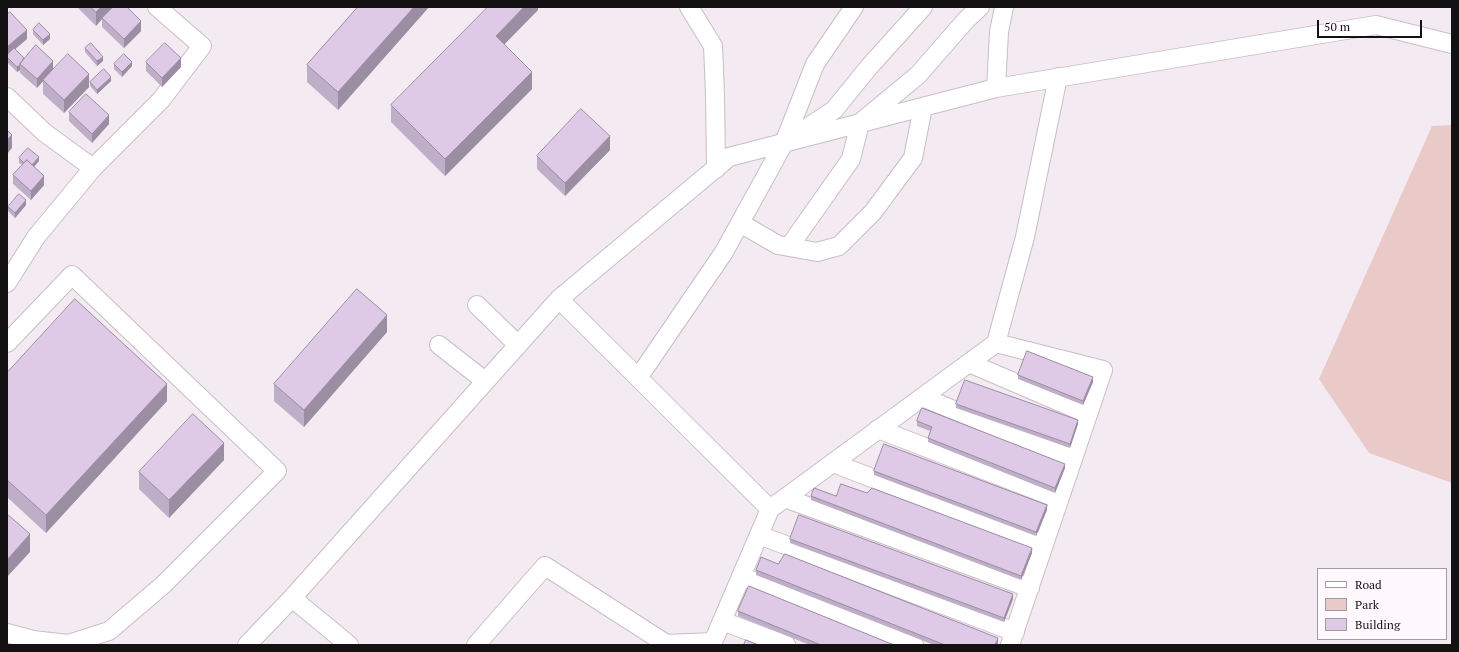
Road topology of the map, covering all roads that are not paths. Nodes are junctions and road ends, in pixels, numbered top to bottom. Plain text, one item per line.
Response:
1 (158, 7) edge
2 (690, 7) edge
3 (854, 7) edge
4 (923, 7) edge
5 (980, 7) edge
6 (1004, 7) edge
7 (1452, 44) edge
8 (1058, 78) junction
9 (996, 88) junction
10 (7, 98) edge
11 (922, 107) junction
12 (860, 123) junction
13 (784, 143) junction
14 (93, 168) junction
15 (716, 169) junction
16 (740, 223) junction
17 (789, 247) junction
18 (7, 283) edge
19 (559, 299) junction
20 (478, 305) dead end
21 (996, 342) junction
22 (7, 343) edge
23 (439, 345) dead end
24 (518, 345) junction
25 (969, 363) junction
26 (638, 378) junction
27 (485, 381) junction
28 (922, 397) junction
29 (1088, 414) junction
30 (878, 429) junction
31 (1073, 459) junction
32 (833, 463) junction
33 (785, 498) junction
34 (1059, 499) junction
35 (770, 509) junction
36 (759, 535) junction
37 (1044, 544) junction
38 (741, 576) junction
39 (1030, 588) junction
40 (292, 598) junction
41 (722, 621) junction
42 (7, 633) edge
43 (1013, 638) edge
44 (714, 643) edge
45 (247, 645) edge
46 (349, 645) edge
47 (476, 645) edge
48 (667, 645) edge
49 (786, 645) edge
50 (914, 645) edge

1 - 14 street
2 - 15 street
3 - 13 street
4 - 13 street
5 - 12 street
6 - 9 street
7 - 8 street
8 - 9 street
8 - 21 street
9 - 11 street
10 - 14 street
11 - 12 street
11 - 17 street
12 - 13 street
12 - 17 street
13 - 15 street
13 - 16 street
14 - 18 street
15 - 19 street
16 - 17 street
16 - 26 street
19 - 24 street
19 - 26 street
20 - 24 street
21 - 25 street
21 - 29 street
22 - 42 street
23 - 27 street
24 - 27 street
25 - 28 street
25 - 29 street
26 - 35 street
27 - 40 street
28 - 30 street
28 - 31 street
29 - 31 street
30 - 32 street
30 - 34 street
31 - 34 street
32 - 33 street
32 - 37 street
33 - 35 street
33 - 39 street
34 - 37 street
35 - 36 street
36 - 38 street
36 - 43 street
37 - 39 street
38 - 41 street
38 - 50 street
39 - 43 street
40 - 45 street
40 - 46 street
41 - 44 street
41 - 49 street
44 - 48 street
47 - 48 street

